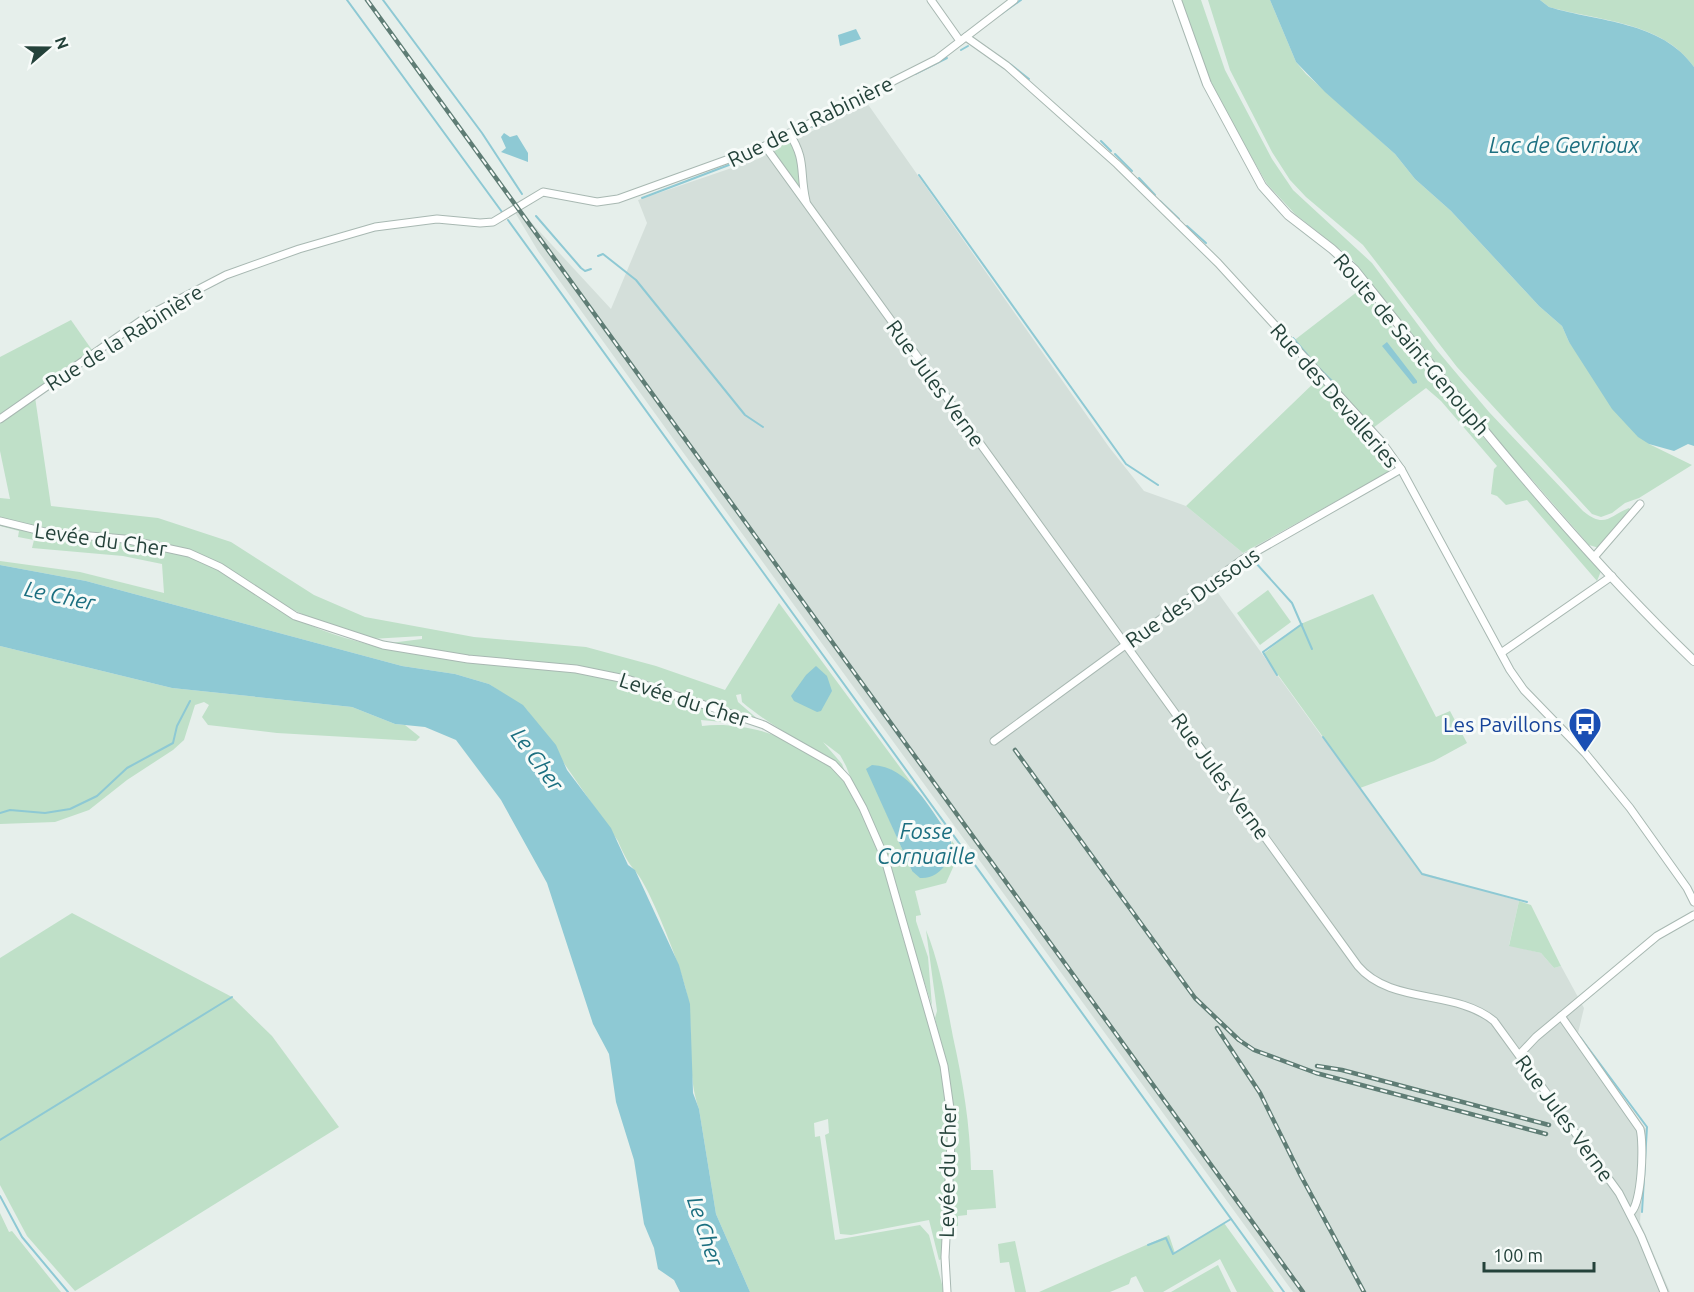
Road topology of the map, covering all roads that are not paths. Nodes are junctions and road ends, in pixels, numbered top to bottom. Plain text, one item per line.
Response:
1 (931, 0) edge
2 (1014, 0) edge
3 (1177, 0) edge
4 (963, 39) junction
5 (789, 133) junction
6 (765, 146) junction
7 (807, 206) junction
8 (0, 419) edge
9 (1401, 469) junction
10 (1640, 504) dead end
11 (0, 521) edge
12 (1595, 556) junction
13 (1612, 576) junction
14 (1125, 644) junction
15 (1501, 653) junction
16 (1694, 661) edge
17 (994, 741) dead end
18 (1694, 902) edge
19 (1694, 915) edge
20 (1561, 1016) junction
21 (1520, 1054) junction
22 (1630, 1213) junction
23 (947, 1292) edge
24 (1664, 1292) edge

1 - 4 street, Rue des Devalleries
2 - 4 street, Rue de la Rabinière
3 - 12 street, Route de Saint-Genouph
4 - 5 street, Rue de la Rabinière
4 - 9 street, Rue des Devalleries
5 - 6 street, Rue de la Rabinière
5 - 7 street, Rue Jules Verne
6 - 7 street, Rue Jules Verne
6 - 8 street, Rue de la Rabinière
7 - 14 street, Rue Jules Verne
9 - 14 street, Rue des Dussous
9 - 15 street, Rue des Devalleries
10 - 12 street
11 - 23 street, Levée du Cher
12 - 13 street, Route de Saint-Genouph
13 - 15 street
13 - 16 street, Route de Saint-Genouph
14 - 17 street, Rue des Dussous
14 - 21 street, Rue Jules Verne
15 - 18 street, Rue des Devalleries
19 - 20 street
20 - 21 street
20 - 22 street
21 - 22 street, Rue Jules Verne
22 - 24 street, Rue Jules Verne

